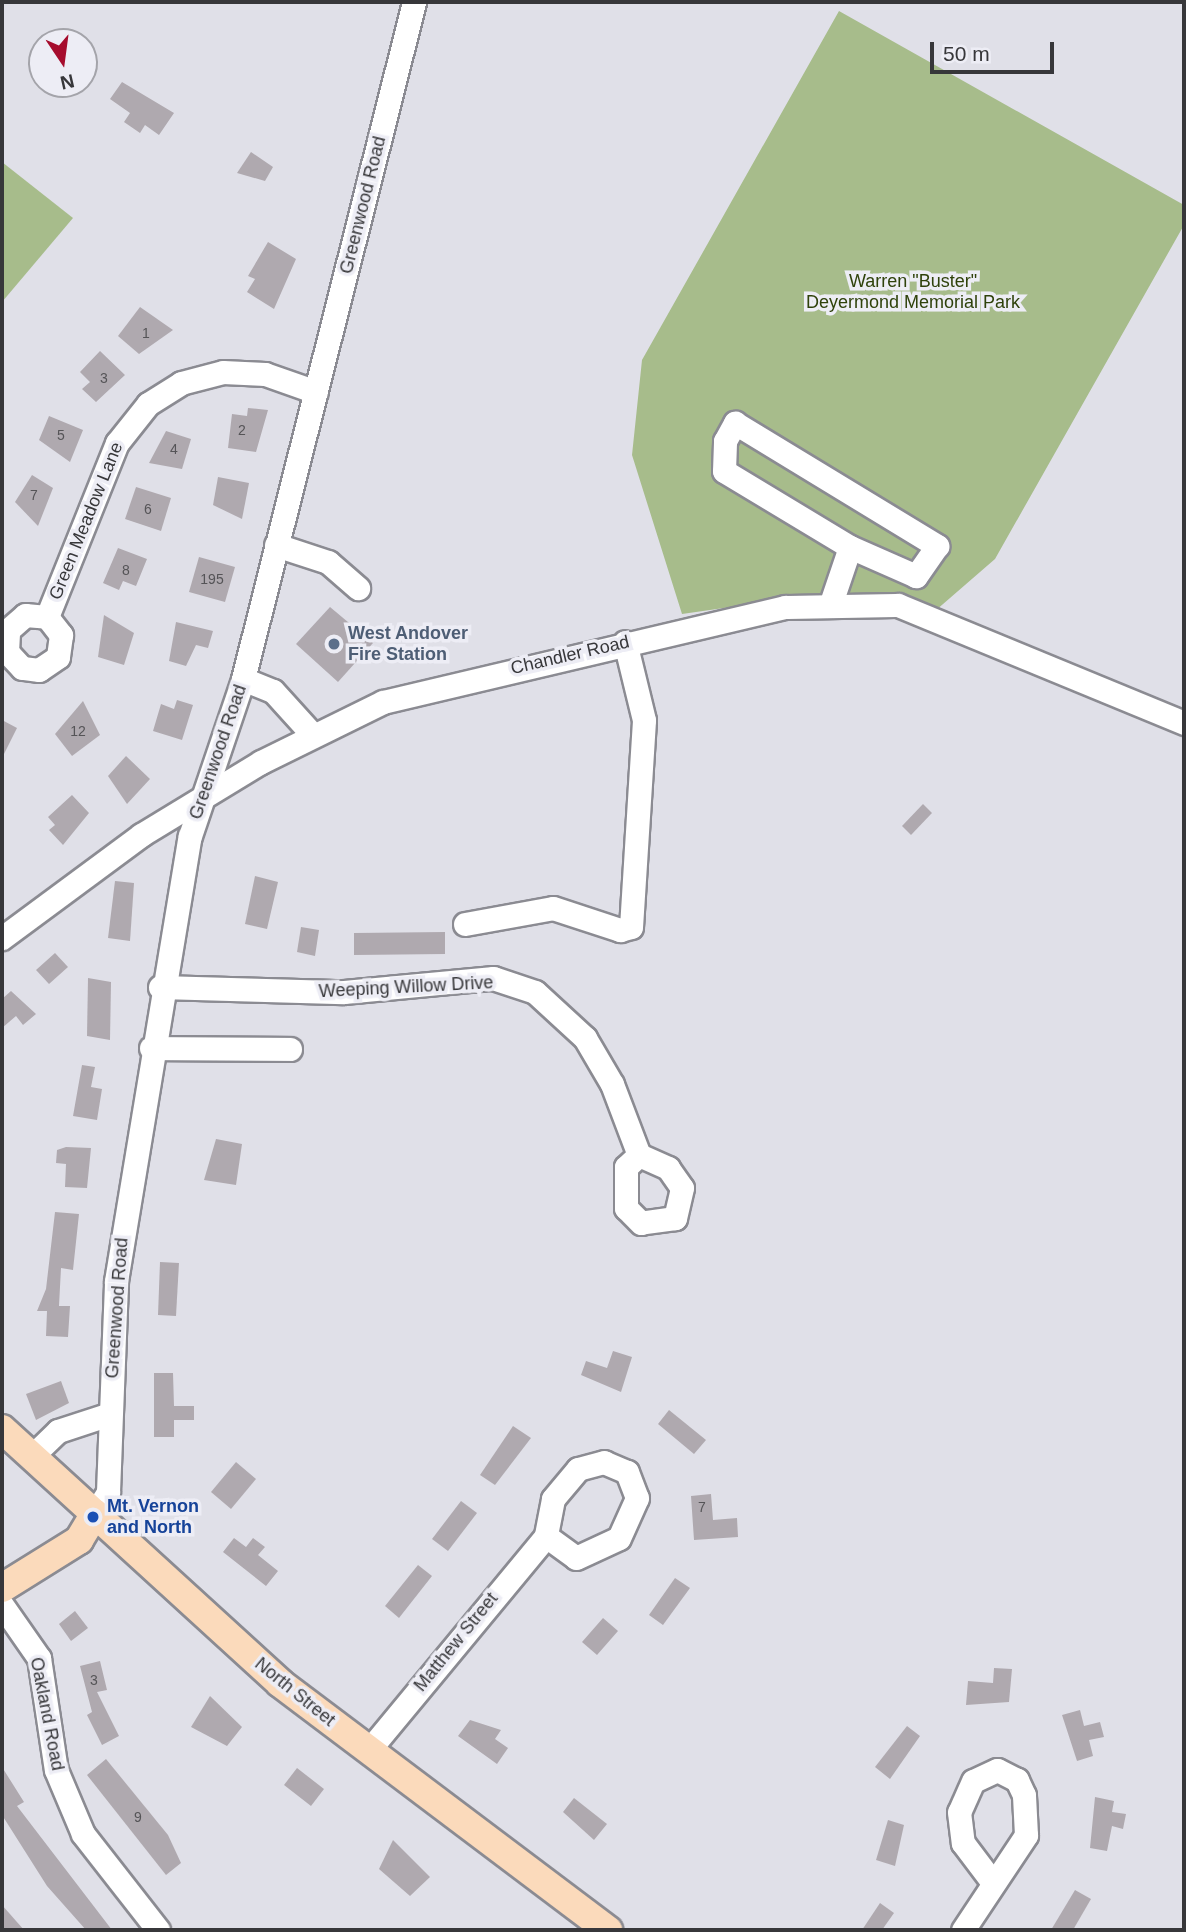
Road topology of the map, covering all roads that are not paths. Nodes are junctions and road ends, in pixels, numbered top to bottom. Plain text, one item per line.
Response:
1 (414, 2) edge
2 (316, 392) junction
3 (276, 545) junction
4 (850, 547) junction
5 (358, 588) dead end
6 (831, 603) junction
7 (47, 617) dead end
8 (625, 642) junction
9 (243, 678) junction
10 (1184, 723) edge
11 (312, 734) junction
12 (198, 800) junction
13 (465, 924) dead end
14 (2, 938) edge
15 (160, 987) junction
16 (151, 1048) junction
17 (290, 1049) dead end
18 (639, 1155) dead end
19 (110, 1413) junction
20 (2, 1429) edge
21 (32, 1456) junction
22 (95, 1513) junction
23 (546, 1536) junction
24 (2, 1588) edge
25 (2, 1605) edge
26 (369, 1751) junction
27 (991, 1880) dead end
28 (158, 1930) edge
29 (608, 1930) edge
30 (963, 1930) edge

1 - 2 street, Greenwood Road
2 - 3 street, Greenwood Road
2 - 7 street, Green Meadow Lane
3 - 5 street
3 - 9 street, Greenwood Road
4 - 4 street
4 - 6 street
6 - 8 street, Chandler Road
6 - 10 street, Chandler Road
8 - 11 street, Chandler Road
8 - 13 street
9 - 11 street
9 - 12 street, Greenwood Road
11 - 12 street, Chandler Road
12 - 14 street, Chandler Road
12 - 15 street, Greenwood Road
15 - 16 street, Greenwood Road
15 - 18 street, Weeping Willow Drive
16 - 17 street
16 - 19 street, Greenwood Road
19 - 21 street
19 - 22 street, Greenwood Road
20 - 21 main road, North Street
21 - 22 main road, North Street
22 - 24 main road
22 - 26 main road, North Street
23 - 23 street, Matthew Street
23 - 26 street, Matthew Street
25 - 28 street, Oakland Road
26 - 29 main road, North Street
27 - 30 street

